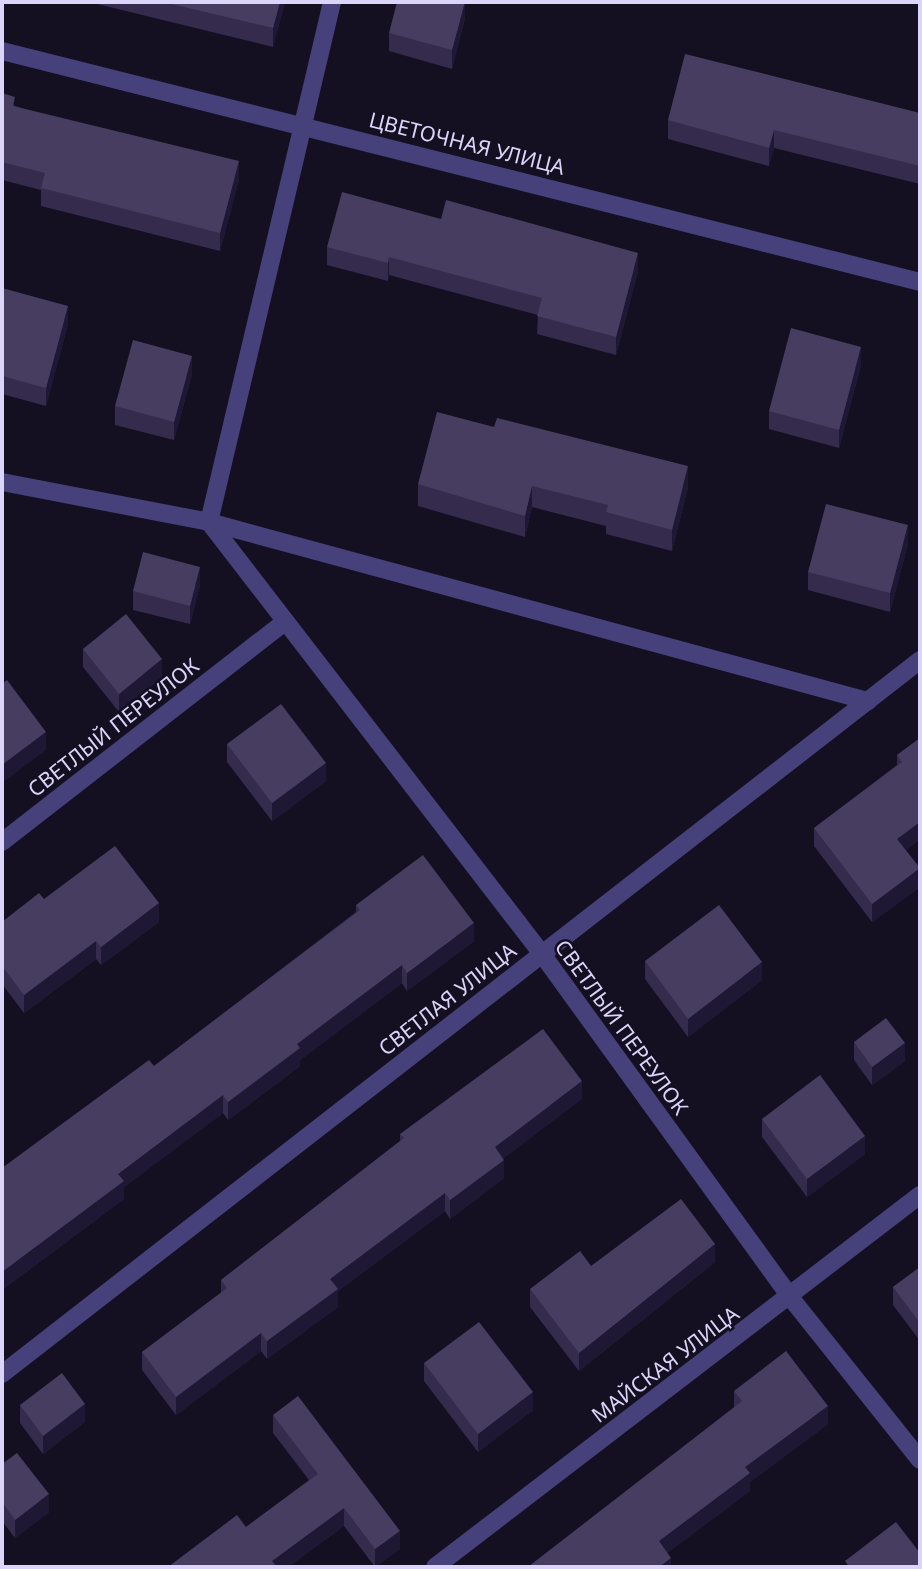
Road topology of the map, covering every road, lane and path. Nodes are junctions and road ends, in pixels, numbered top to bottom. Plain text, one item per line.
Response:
1 (332, 2) edge
2 (2, 51) edge
3 (306, 125) junction
4 (920, 282) edge
5 (2, 482) edge
6 (209, 522) junction
7 (285, 622) junction
8 (920, 660) edge
9 (868, 701) junction
10 (2, 842) edge
11 (542, 954) junction
12 (920, 1195) edge
13 (789, 1297) junction
14 (2, 1374) edge
15 (920, 1460) edge
16 (435, 1567) edge

1 - 3 street
2 - 3 street, ЦВЕТОЧНАЯ УЛИЦА
3 - 4 street, ЦВЕТОЧНАЯ УЛИЦА
3 - 6 street
5 - 6 street
6 - 7 street, СВЕТЛЫЙ ПЕРЕУЛОК
6 - 9 street
7 - 10 street, СВЕТЛЫЙ ПЕРЕУЛОК
7 - 11 street, СВЕТЛЫЙ ПЕРЕУЛОК
8 - 9 street, СВЕТЛАЯ УЛИЦА
9 - 11 street, СВЕТЛАЯ УЛИЦА
11 - 13 street, СВЕТЛЫЙ ПЕРЕУЛОК
11 - 14 street, СВЕТЛАЯ УЛИЦА
12 - 13 street, МАЙСКАЯ УЛИЦА
13 - 15 street, СВЕТЛЫЙ ПЕРЕУЛОК
13 - 16 street, МАЙСКАЯ УЛИЦА

